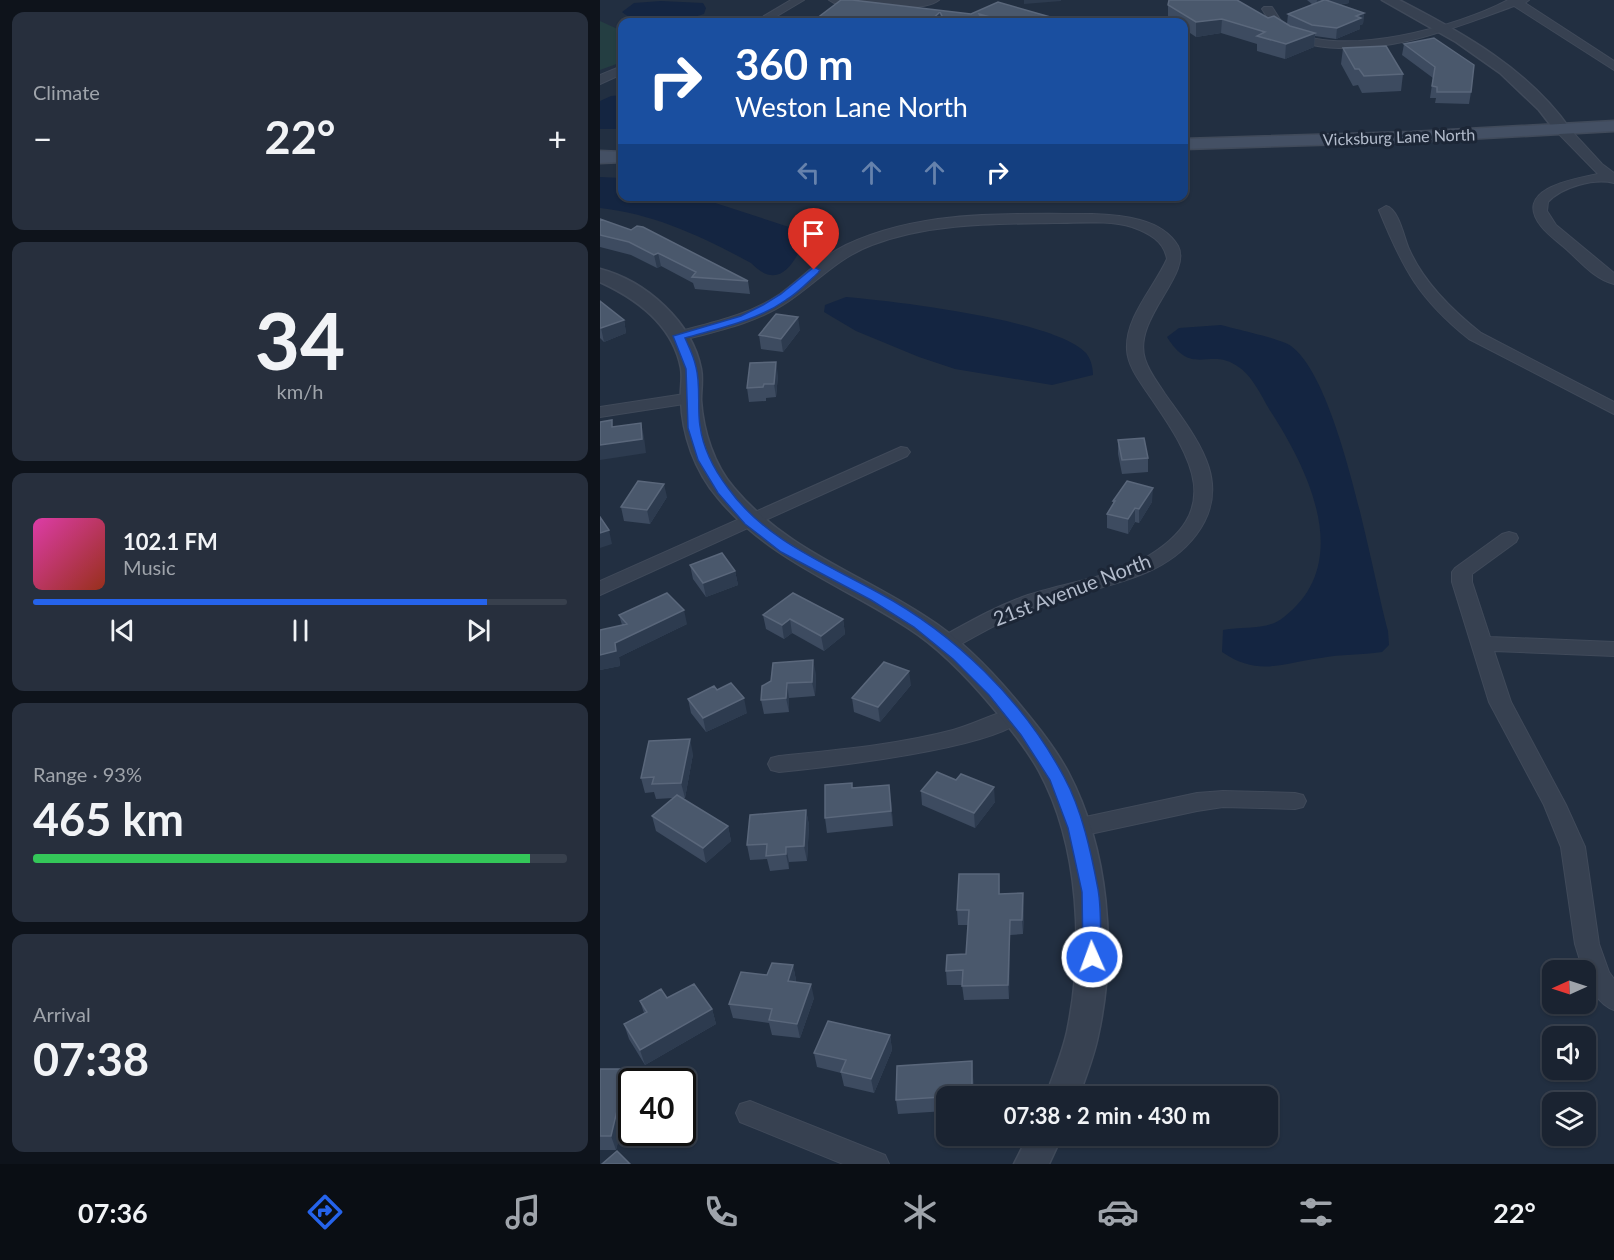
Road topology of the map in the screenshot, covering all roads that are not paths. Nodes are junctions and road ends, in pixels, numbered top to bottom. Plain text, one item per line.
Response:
1 (800, 0) edge
2 (834, 0) edge
3 (934, 0) edge
4 (1389, 0) edge
5 (1517, 0) edge
6 (1268, 9) dead end
7 (767, 18) edge
8 (1442, 28) junction
9 (1614, 66) edge
10 (618, 72) edge
11 (600, 80) edge
12 (1614, 126) edge
13 (1562, 129) junction
14 (1188, 144) edge
15 (600, 157) edge
16 (618, 157) edge
17 (1611, 178) edge
18 (1386, 210) dead end
19 (600, 275) edge
20 (1614, 279) edge
21 (679, 336) junction
22 (691, 398) junction
23 (1614, 409) edge
24 (600, 412) edge
25 (901, 452) dead end
26 (749, 521) junction
27 (1509, 538) dead end
28 (600, 589) edge
29 (945, 644) junction
30 (1480, 644) junction
31 (1614, 649) edge
32 (1014, 716) junction
33 (779, 764) dead end
34 (1295, 801) dead end
35 (1076, 828) junction
36 (1614, 999) edge
37 (1066, 1086) edge
38 (750, 1113) dead end
39 (1040, 1146) edge
40 (875, 1164) edge
41 (1031, 1164) edge

1 - 7 street
2 - 3 street
4 - 8 street
5 - 8 street
5 - 9 street
6 - 8 street
8 - 13 street
10 - 11 street
12 - 13 main road, Vicksburg Lane North
13 - 14 main road, Vicksburg Lane North
13 - 17 street
15 - 16 main road
17 - 20 street
18 - 23 street
19 - 21 street
21 - 22 street
21 - 29 street, 21st Avenue North
22 - 24 street
22 - 26 street
25 - 26 street
26 - 28 street
26 - 29 street
27 - 30 street
29 - 32 street
30 - 31 street
30 - 36 street
32 - 33 street
32 - 35 street
34 - 35 street
35 - 37 street
38 - 40 street
39 - 41 street

